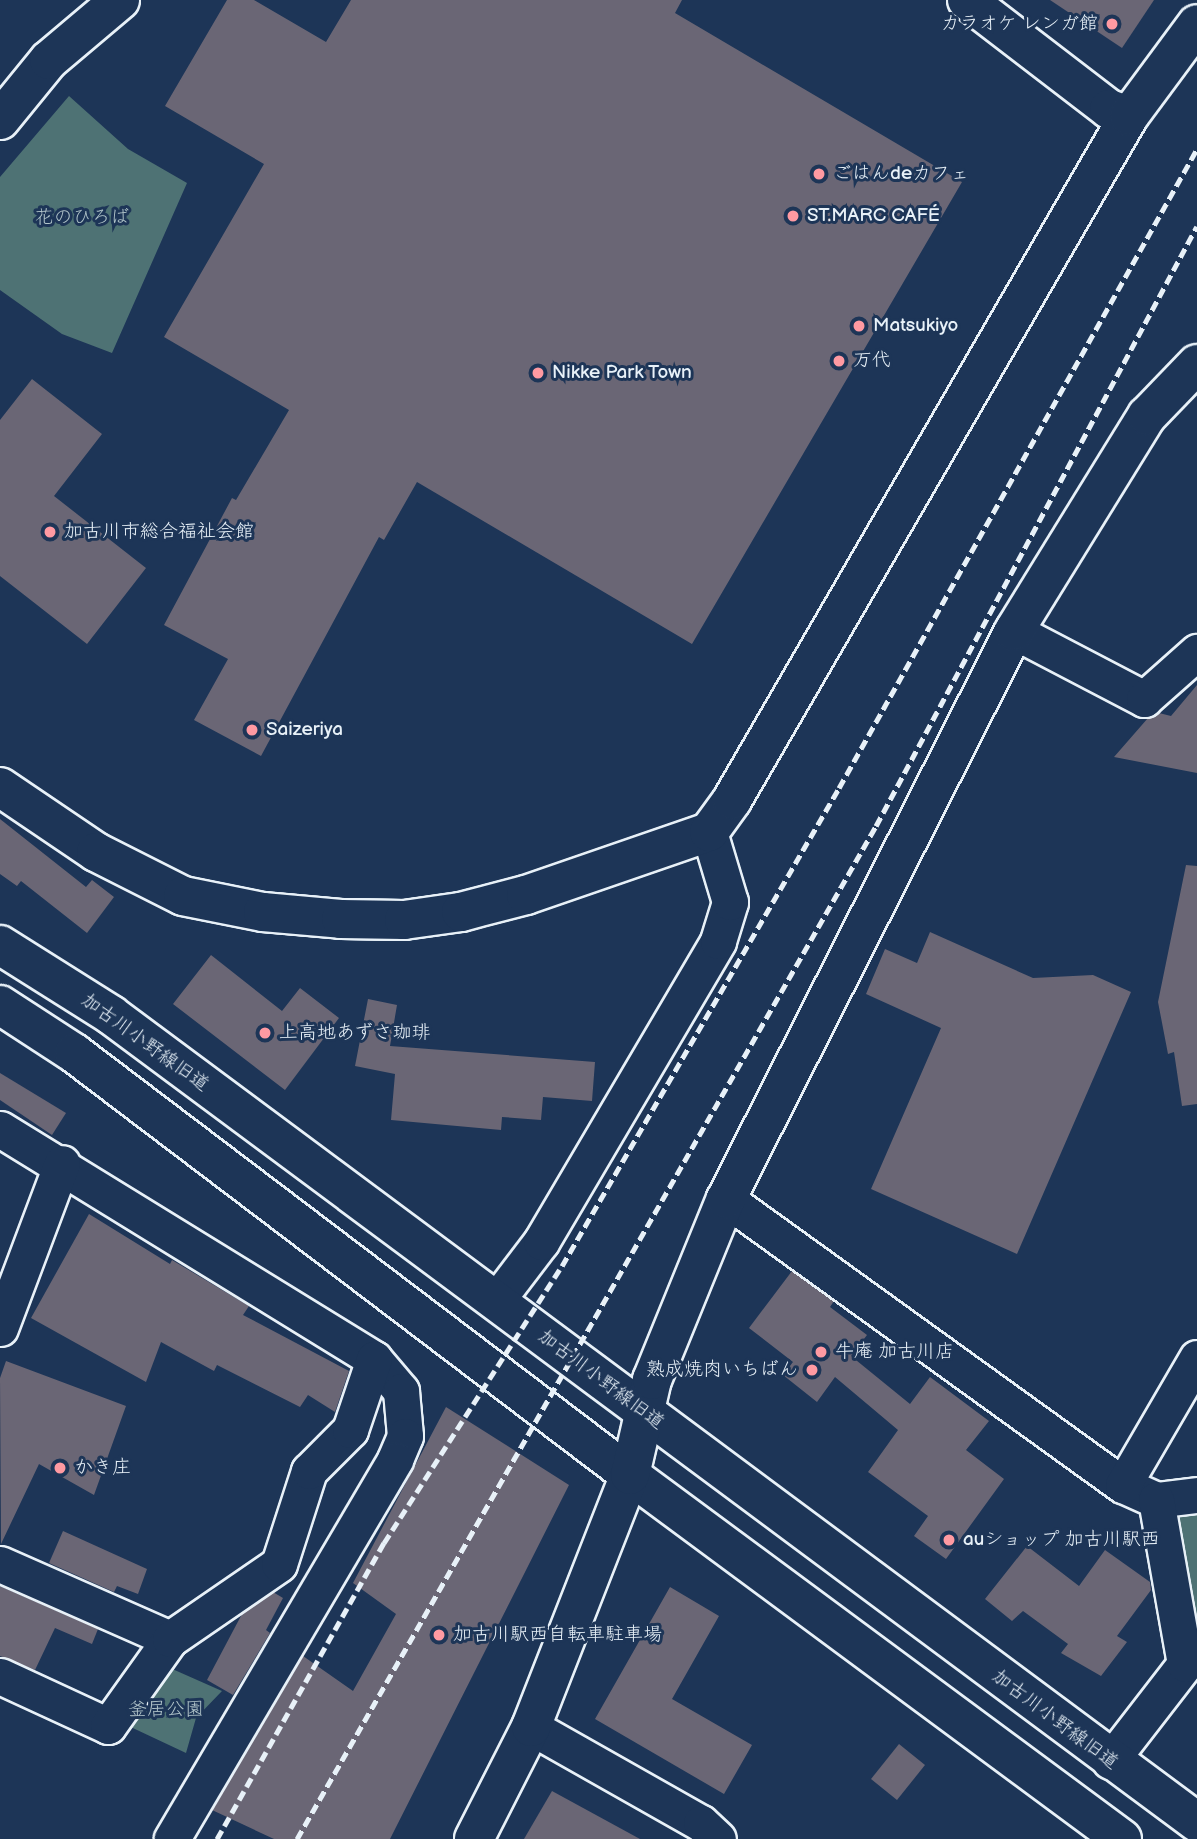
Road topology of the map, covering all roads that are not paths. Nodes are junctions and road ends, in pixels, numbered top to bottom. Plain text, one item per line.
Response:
1 (967, 0) edge
2 (106, 4) edge
3 (1197, 24) edge
4 (1129, 116) junction
5 (0, 120) edge
6 (1197, 364) edge
7 (1014, 631) junction
8 (1197, 652) edge
9 (0, 787) edge
10 (709, 832) junction
11 (0, 945) edge
12 (0, 1005) edge
13 (4, 1137) edge
14 (62, 1163) junction
15 (726, 1199) junction
16 (496, 1301) junction
17 (0, 1328) edge
18 (1197, 1358) edge
19 (374, 1359) junction
20 (646, 1413) junction
21 (630, 1475) junction
22 (1123, 1485) junction
23 (1197, 1495) edge
24 (1156, 1500) junction
25 (0, 1564) edge
26 (170, 1639) junction
27 (0, 1676) edge
28 (531, 1727) junction
29 (1110, 1761) junction
30 (1197, 1822) edge
31 (172, 1839) edge
32 (474, 1839) edge
33 (718, 1839) edge
34 (1122, 1839) edge

1 - 4 street
2 - 5 street
3 - 4 street
4 - 10 street
6 - 7 street
7 - 8 street
7 - 15 street
9 - 10 street
10 - 16 street
11 - 16 street, 加古川小野線旧道
12 - 21 street
13 - 14 street
14 - 17 street
14 - 19 street
15 - 20 street
15 - 22 street
16 - 20 street, 加古川小野線旧道
18 - 22 street
19 - 26 street
19 - 31 street
20 - 21 street
20 - 29 street, 加古川小野線旧道
21 - 28 street
21 - 34 street
22 - 24 street
23 - 24 street
24 - 29 street
25 - 26 street
26 - 27 street
28 - 32 street
28 - 33 street
29 - 30 street, 加古川小野線旧道

